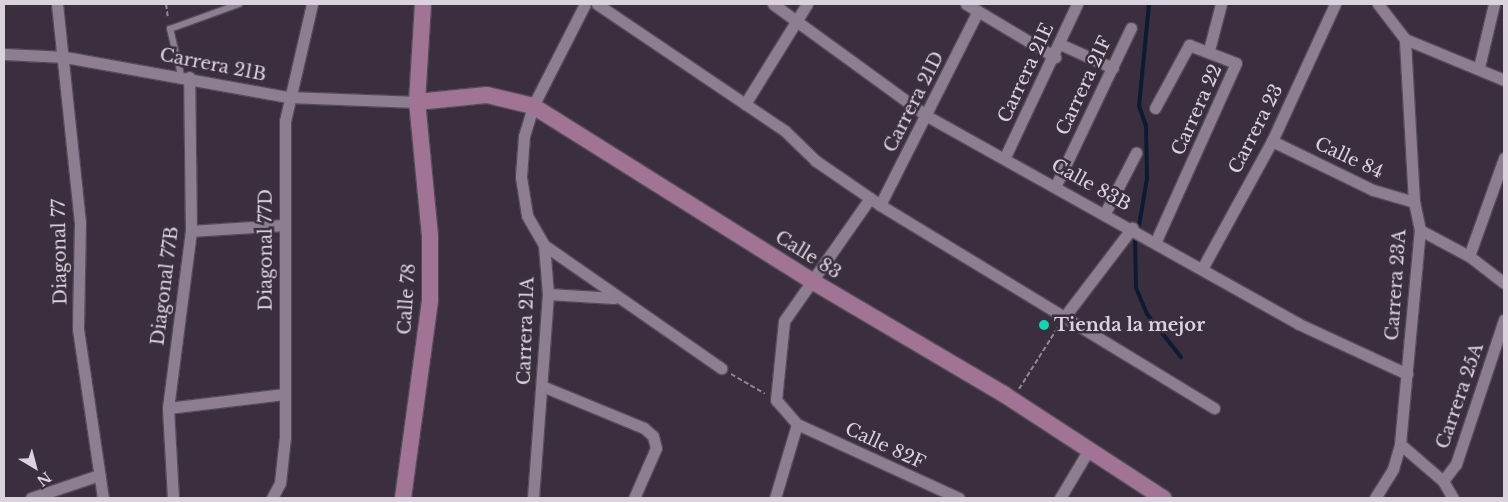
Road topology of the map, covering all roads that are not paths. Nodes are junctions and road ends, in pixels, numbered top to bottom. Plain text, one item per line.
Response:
1 (57, 4) edge
2 (238, 4) edge
3 (312, 4) edge
4 (423, 4) edge
5 (585, 4) edge
6 (597, 4) edge
7 (773, 4) edge
8 (807, 4) edge
9 (966, 4) edge
10 (1077, 4) edge
11 (1222, 4) edge
12 (1335, 4) edge
13 (1378, 4) edge
14 (1494, 4) edge
15 (977, 13) junction
16 (797, 22) junction
17 (1131, 28) dead end
18 (1405, 39) junction
19 (1060, 44) junction
20 (1209, 50) junction
21 (4, 54) edge
22 (65, 57) junction
23 (1055, 57) junction
24 (1479, 67) junction
25 (1113, 68) junction
26 (185, 76) junction
27 (1504, 80) edge
28 (288, 98) junction
29 (417, 102) junction
30 (745, 104) junction
31 (533, 106) junction
32 (1156, 108) dead end
33 (927, 116) junction
34 (1272, 141) junction
35 (1136, 154) dead end
36 (1006, 157) junction
37 (1504, 158) edge
38 (1056, 185) junction
39 (870, 198) junction
40 (1414, 202) junction
41 (880, 205) junction
42 (1105, 213) junction
43 (284, 224) junction
44 (1136, 230) junction
45 (1420, 230) junction
46 (191, 231) junction
47 (1156, 241) junction
48 (544, 245) junction
49 (1469, 256) junction
50 (1203, 268) junction
51 (810, 280) junction
52 (1504, 283) edge
53 (548, 294) junction
54 (614, 298) junction
55 (1065, 316) junction
56 (1504, 320) edge
57 (721, 368) road end
58 (1407, 374) junction
59 (542, 386) junction
60 (284, 394) junction
61 (168, 408) junction
62 (1214, 408) dead end
63 (797, 424) junction
64 (1400, 444) junction
65 (1088, 451) junction
66 (99, 475) junction
67 (1443, 481) junction
68 (31, 498) edge
69 (104, 498) edge
70 (173, 498) edge
71 (272, 498) edge
72 (403, 498) edge
73 (533, 498) edge
74 (634, 498) edge
75 (775, 498) edge
76 (959, 498) edge
77 (1060, 498) edge
78 (1163, 498) edge
79 (1375, 498) edge
80 (1453, 498) edge

1 - 22 street, Diagonal 77
2 - 26 lane, Diagonal 77B
3 - 28 street, Diagonal 77D
4 - 29 street, Calle 78
5 - 31 street, Carrera 21A
6 - 30 street
7 - 16 street, Calle 83B
8 - 16 street
9 - 15 street
10 - 19 street, Carrera 21E
11 - 20 street, Carrera 22
12 - 34 street, Carrera 23
13 - 18 street
14 - 24 street
15 - 23 street
15 - 33 street, Carrera 21D
16 - 30 street
16 - 33 street, Calle 83B
17 - 25 street, Carrera 21F
18 - 24 street
18 - 40 street, Carrera 23A
19 - 23 street, Carrera 21E
19 - 25 street
20 - 32 street
20 - 47 street, Carrera 22
21 - 22 street, Carrera 21B
22 - 26 street, Carrera 21B
22 - 66 street, Diagonal 77
23 - 36 street, Carrera 21E
24 - 27 street
25 - 38 street, Carrera 21F
26 - 28 street, Carrera 21B
26 - 46 street, Diagonal 77B
28 - 29 street, Carrera 21B
28 - 43 street, Diagonal 77D
29 - 31 street, Calle 83
29 - 72 street, Calle 78
30 - 39 street
31 - 48 street, Carrera 21A
31 - 51 street, Calle 83
33 - 36 street, Calle 83B
33 - 41 street, Carrera 21D
34 - 40 street, Calle 84
34 - 50 street, Carrera 23
35 - 42 street
36 - 38 street, Calle 83B
37 - 49 street
38 - 42 street, Calle 83B
39 - 41 street
39 - 51 street
40 - 45 street, Carrera 23A
41 - 55 street
42 - 44 street, Calle 83B
43 - 46 street
43 - 60 street, Diagonal 77D
44 - 47 street, Calle 83B
44 - 55 street
45 - 49 street
45 - 58 street, Carrera 23A
46 - 61 street, Diagonal 77B
47 - 50 street, Calle 83B
48 - 53 street, Carrera 21A
48 - 54 street
49 - 52 street
50 - 58 street, Calle 83B
51 - 63 street
51 - 65 street, Calle 83
53 - 54 street
53 - 59 street, Carrera 21A
54 - 57 street
55 - 62 street
56 - 67 street, Carrera 25A
58 - 64 street, Carrera 23A
59 - 73 street, Carrera 21A
59 - 74 street
60 - 61 street
60 - 71 street, Diagonal 77D
61 - 70 street, Diagonal 77B
63 - 75 street
63 - 76 street, Calle 82F
64 - 67 street
64 - 79 street, Carrera 23A
65 - 77 street
65 - 78 street, Calle 83
66 - 68 street
66 - 69 street, Diagonal 77
67 - 80 street

